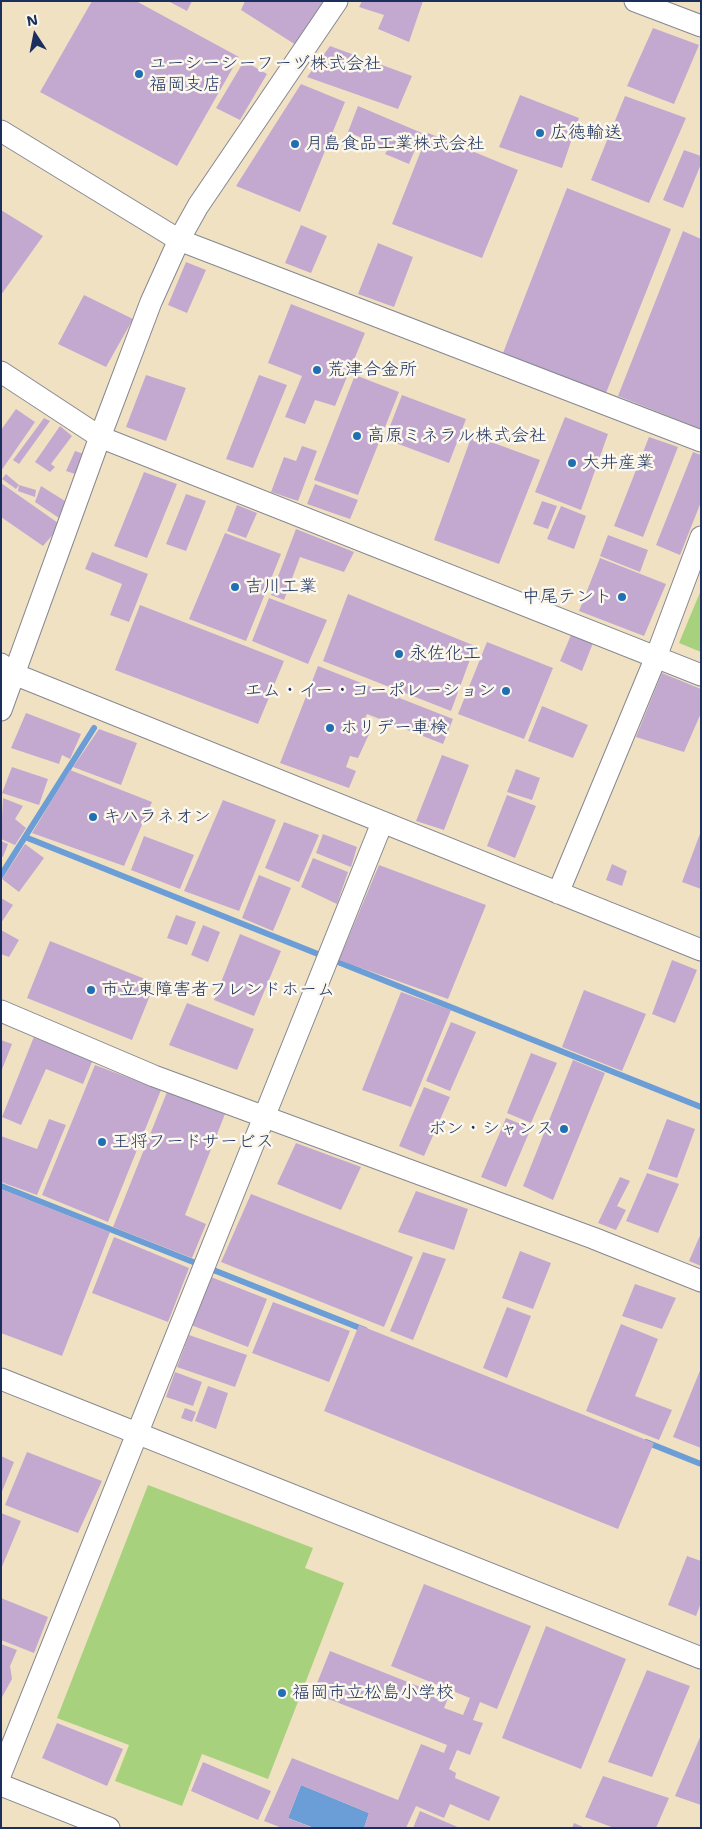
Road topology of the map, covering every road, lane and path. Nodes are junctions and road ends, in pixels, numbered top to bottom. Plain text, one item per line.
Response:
1 (337, 1) edge
2 (635, 1) edge
3 (701, 26) edge
4 (1, 131) edge
5 (178, 240) junction
6 (1, 372) edge
7 (100, 437) junction
8 (701, 441) edge
9 (701, 537) edge
10 (656, 657) junction
11 (8, 669) edge
12 (701, 675) edge
13 (1, 710) edge
14 (382, 823) junction
15 (558, 893) junction
16 (701, 950) edge
17 (1, 1011) edge
18 (263, 1117) junction
19 (701, 1280) edge
20 (1, 1379) edge
21 (137, 1434) junction
22 (701, 1658) edge
23 (1, 1772) edge
24 (1, 1785) edge
25 (109, 1828) edge

1 - 5 street
2 - 3 street
4 - 5 street
5 - 7 street
5 - 8 street
6 - 7 street
7 - 10 street
7 - 11 street
9 - 10 street
10 - 12 street
10 - 15 street
11 - 13 street
11 - 14 street
14 - 15 street
14 - 18 street
15 - 16 street
17 - 18 street
18 - 19 street
18 - 21 street
20 - 21 street
21 - 22 street
21 - 23 street
24 - 25 street

